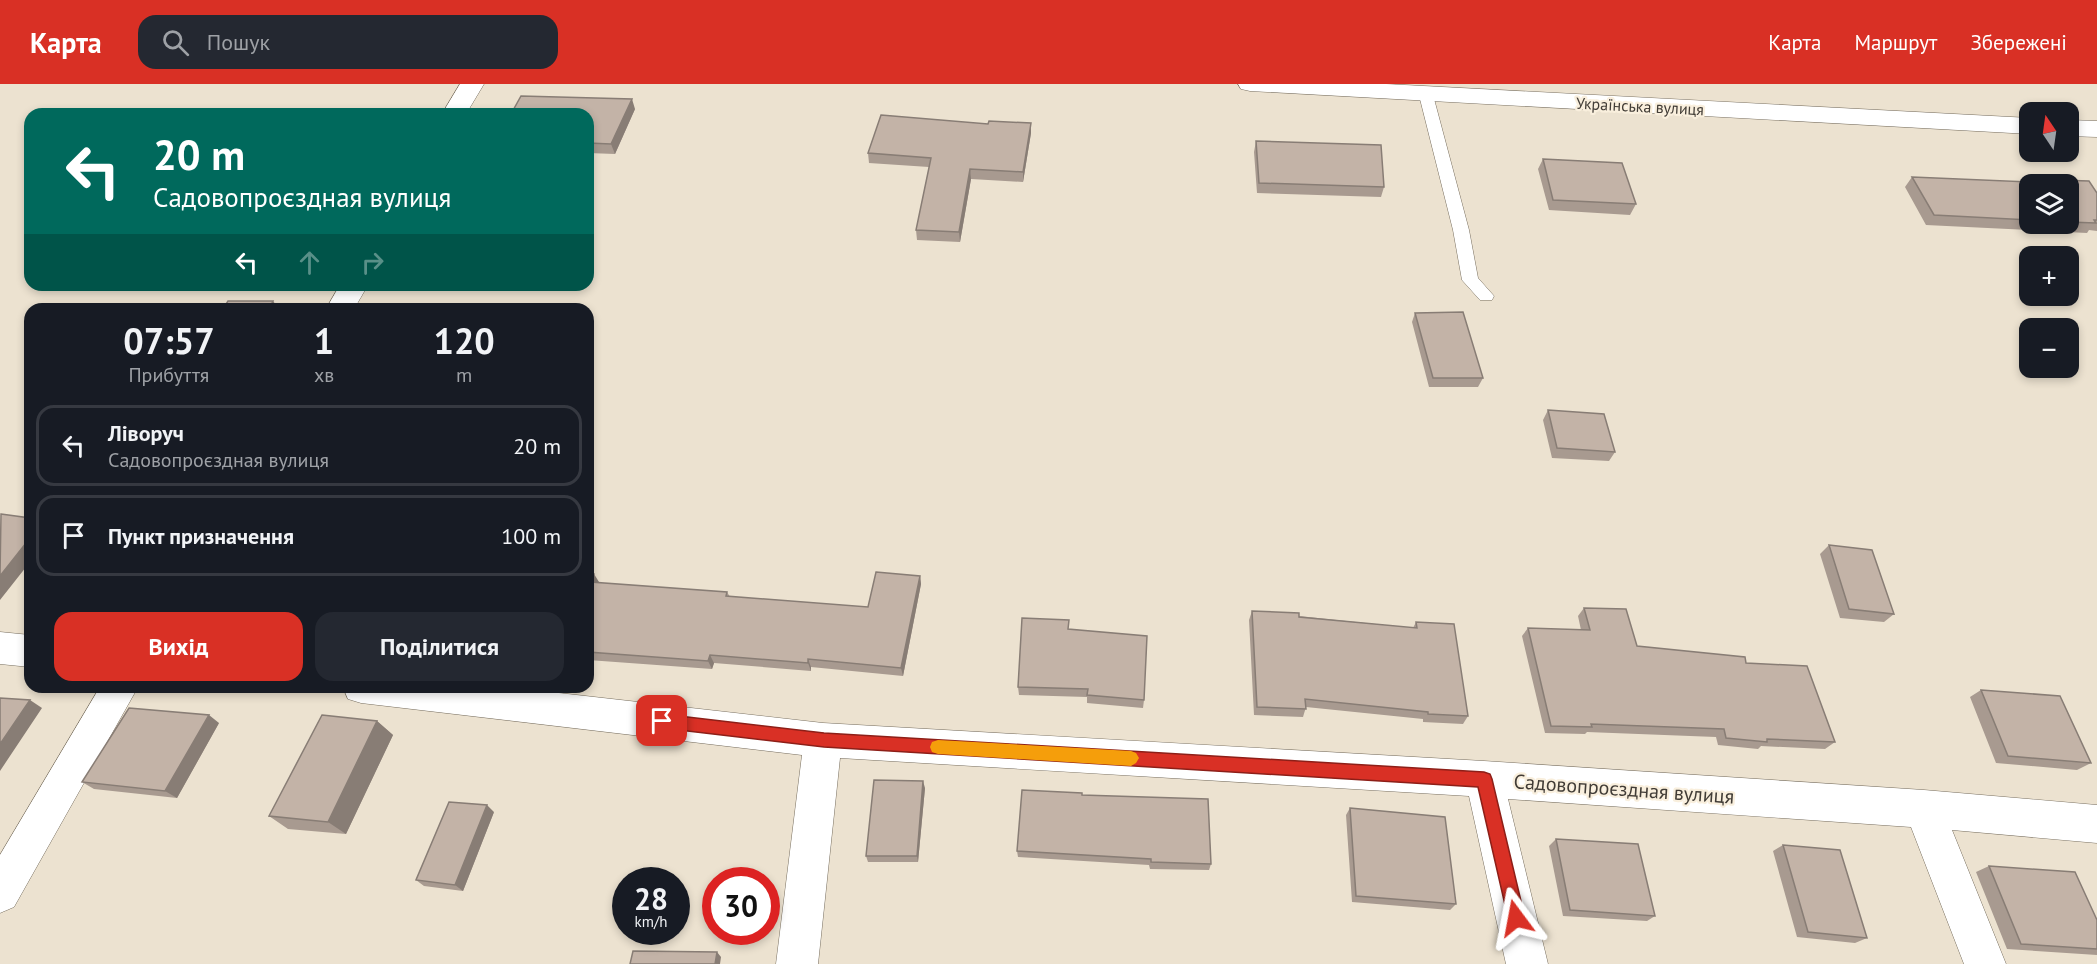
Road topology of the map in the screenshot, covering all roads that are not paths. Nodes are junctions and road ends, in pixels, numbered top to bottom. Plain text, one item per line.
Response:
1 (472, 84) edge
2 (1250, 84) edge
3 (1426, 95) junction
4 (458, 108) edge
5 (2019, 125) edge
6 (2079, 128) edge
7 (2097, 129) edge
8 (1486, 296) dead end
9 (0, 648) edge
10 (24, 650) edge
11 (116, 693) edge
12 (413, 693) edge
13 (824, 740) junction
14 (1484, 779) junction
15 (1924, 809) junction
16 (2097, 824) edge
17 (0, 892) edge
18 (797, 964) edge
19 (1527, 964) edge
20 (1986, 964) edge

1 - 4 street
2 - 3 street, Українська вулиця
3 - 5 street, Українська вулиця
3 - 8 lane
6 - 7 street
9 - 10 street
11 - 17 street
12 - 13 street, Садовопроєздная вулиця
13 - 14 street, Садовопроєздная вулиця
13 - 18 street
14 - 15 street, Садовопроєздная вулиця
14 - 19 street
15 - 16 street, Садовопроєздная вулиця
15 - 20 street

